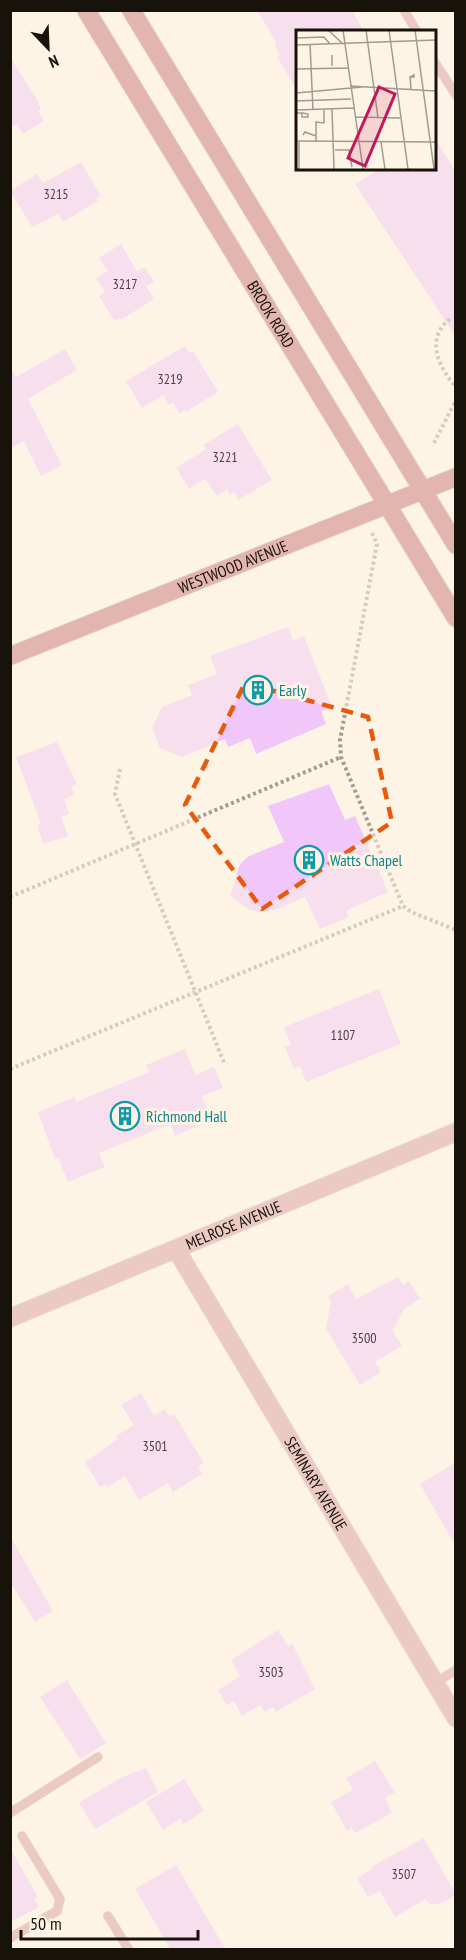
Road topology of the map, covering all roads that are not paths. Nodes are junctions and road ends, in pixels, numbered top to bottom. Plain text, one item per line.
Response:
1 (86, 10) edge
2 (131, 10) edge
3 (404, 10) edge
4 (416, 30) edge
5 (436, 66) edge
6 (456, 95) edge
7 (456, 477) edge
8 (423, 490) junction
9 (387, 505) junction
10 (456, 545) edge
11 (456, 618) edge
12 (10, 656) edge
13 (456, 1132) edge
14 (176, 1249) junction
15 (10, 1318) edge
16 (456, 1670) edge
17 (435, 1683) junction
18 (456, 1718) edge
19 (98, 1757) dead end
20 (10, 1813) edge
21 (22, 1836) dead end
22 (108, 1916) dead end
23 (10, 1938) edge
24 (129, 1950) edge

1 - 9 main road, BROOK ROAD
2 - 8 main road
3 - 4 lane
5 - 6 lane
7 - 8 main road, WESTWOOD AVENUE
8 - 9 main road, WESTWOOD AVENUE
8 - 10 main road
9 - 11 main road, BROOK ROAD
9 - 12 main road, WESTWOOD AVENUE
13 - 14 street, MELROSE AVENUE
14 - 15 street, MELROSE AVENUE
14 - 17 street, SEMINARY AVENUE
16 - 17 lane
17 - 18 street, SEMINARY AVENUE
19 - 20 lane
21 - 23 lane
22 - 24 lane

